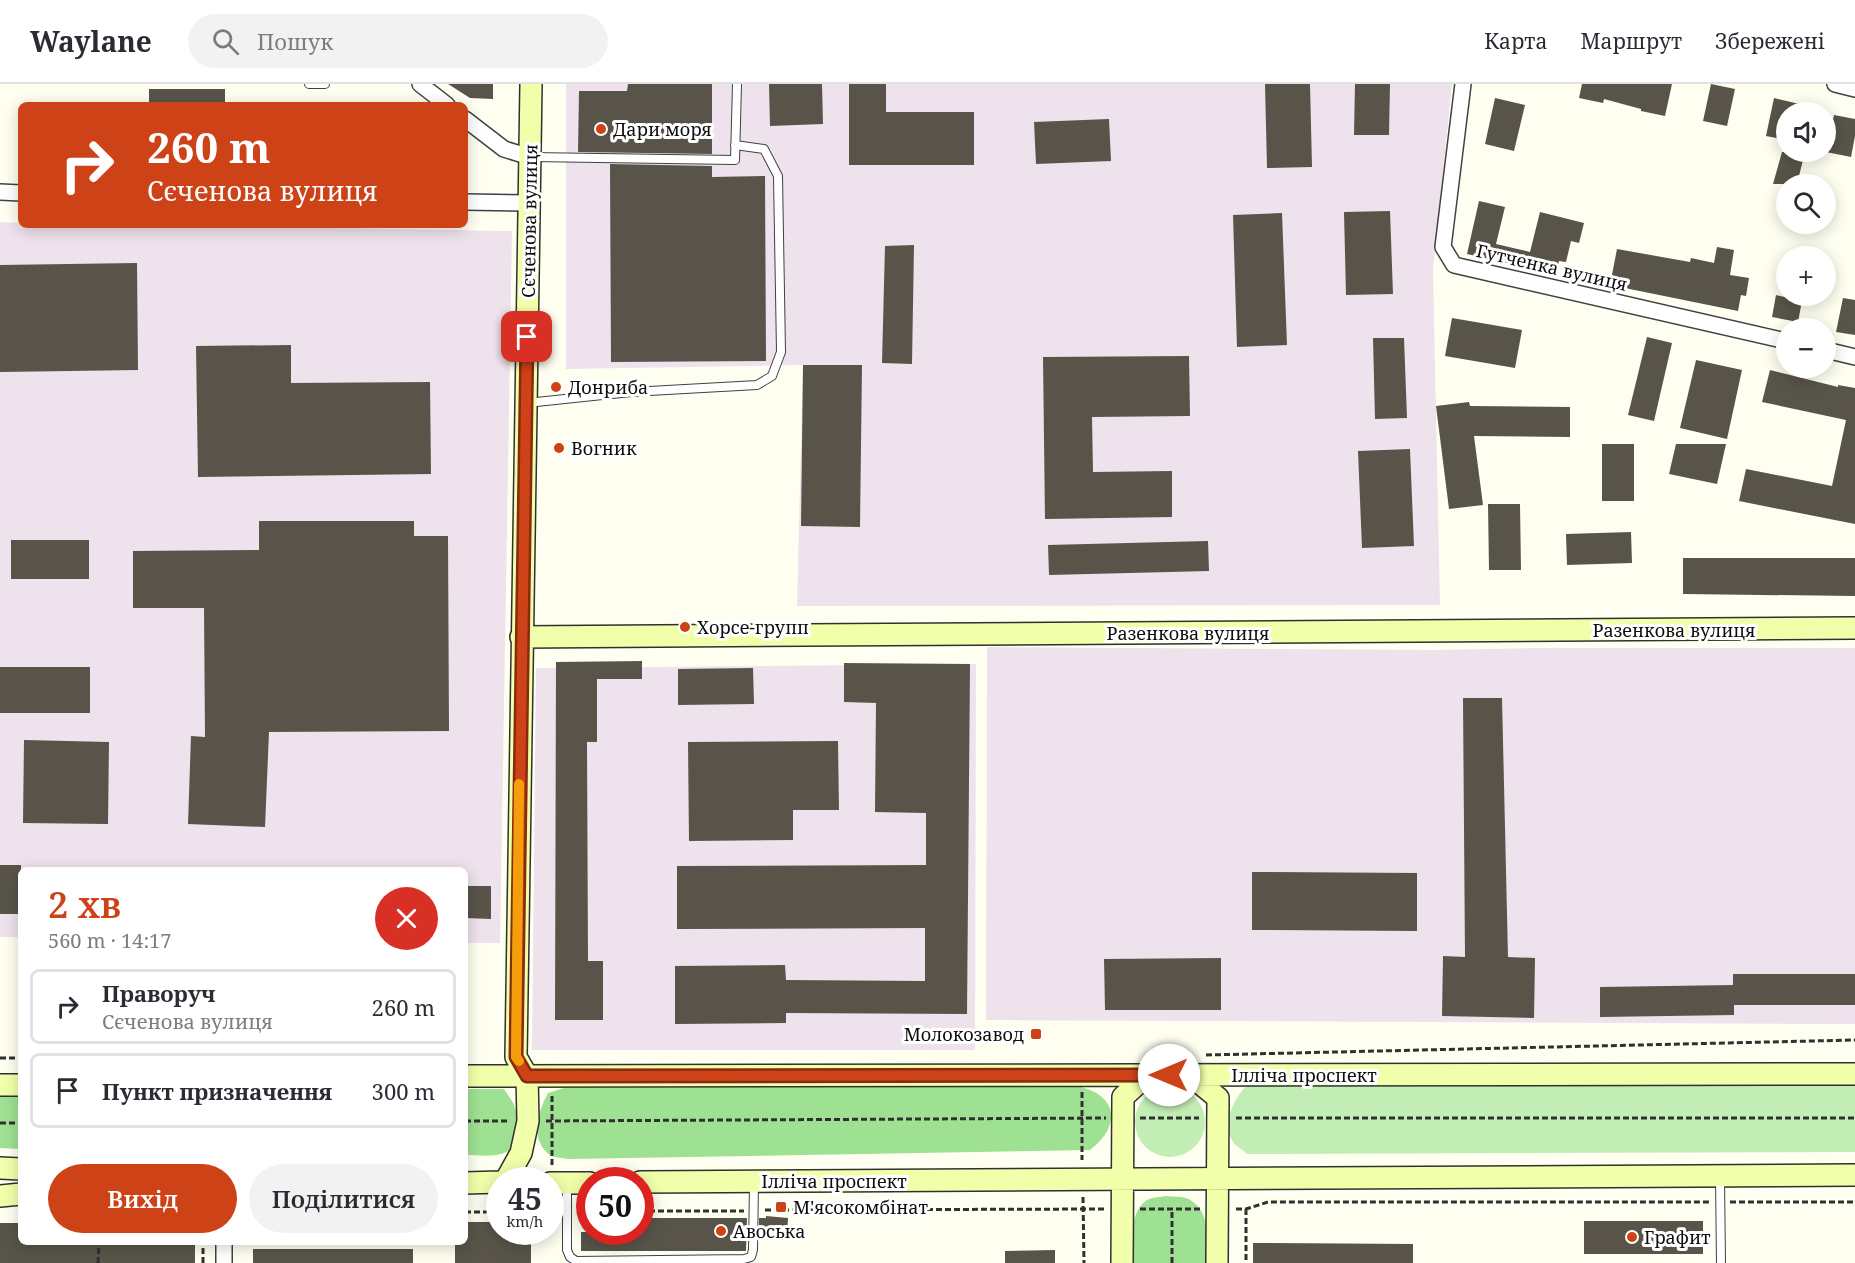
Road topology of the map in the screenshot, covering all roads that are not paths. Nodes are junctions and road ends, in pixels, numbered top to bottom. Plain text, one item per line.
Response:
1 (309, 84) edge
2 (325, 84) edge
3 (420, 84) edge
4 (531, 84) edge
5 (736, 84) edge
6 (1463, 84) edge
7 (1834, 84) edge
8 (1855, 88) edge
9 (443, 102) edge
10 (468, 120) edge
11 (735, 146) junction
12 (530, 157) junction
13 (0, 192) edge
14 (18, 193) edge
15 (468, 202) edge
16 (529, 203) junction
17 (1776, 339) edge
18 (1836, 352) edge
19 (1855, 357) edge
20 (526, 404) junction
21 (1855, 628) edge
22 (521, 637) junction
23 (1855, 1074) edge
24 (1147, 1075) junction
25 (1190, 1075) junction
26 (468, 1076) edge
27 (527, 1076) junction
28 (0, 1085) edge
29 (18, 1085) edge
30 (513, 1167) edge
31 (0, 1168) edge
32 (18, 1169) edge
33 (1855, 1175) edge
34 (1720, 1176) junction
35 (1217, 1179) junction
36 (1123, 1180) junction
37 (486, 1182) edge
38 (654, 1182) edge
39 (754, 1182) junction
40 (0, 1183) edge
41 (18, 1183) edge
42 (468, 1183) edge
43 (18, 1194) edge
44 (0, 1196) edge
45 (564, 1232) edge
46 (224, 1245) edge
47 (667, 1262) edge
48 (224, 1263) edge
49 (1122, 1263) edge
50 (1217, 1263) edge
51 (1721, 1263) edge

1 - 2 lane
3 - 9 street
4 - 12 main road, Сєченова вулиця
5 - 11 lane
6 - 17 street, Гутченка вулиця
7 - 8 street
10 - 12 street
11 - 12 lane
11 - 20 lane
12 - 16 main road, Сєченова вулиця
13 - 14 street
15 - 16 street
16 - 20 main road, Сєченова вулиця
18 - 19 street
20 - 22 main road, Сєченова вулиця
21 - 22 main road, Разенкова вулиця
22 - 27 main road, Сєченова вулиця
23 - 25 main road, Ілліча проспект
24 - 25 main road, Ілліча проспект
24 - 27 main road, Ілліча проспект
24 - 36 main road
25 - 35 main road
26 - 27 main road, Ілліча проспект
27 - 30 main road
28 - 29 main road
31 - 32 main road
33 - 34 main road, Ілліча проспект
34 - 35 main road, Ілліча проспект
34 - 51 lane
35 - 36 main road, Ілліча проспект
35 - 50 main road
36 - 39 main road, Ілліча проспект
36 - 49 main road
37 - 42 main road
38 - 39 main road, Ілліча проспект
39 - 47 lane
40 - 41 main road
43 - 44 main road
45 - 47 lane
46 - 48 street

